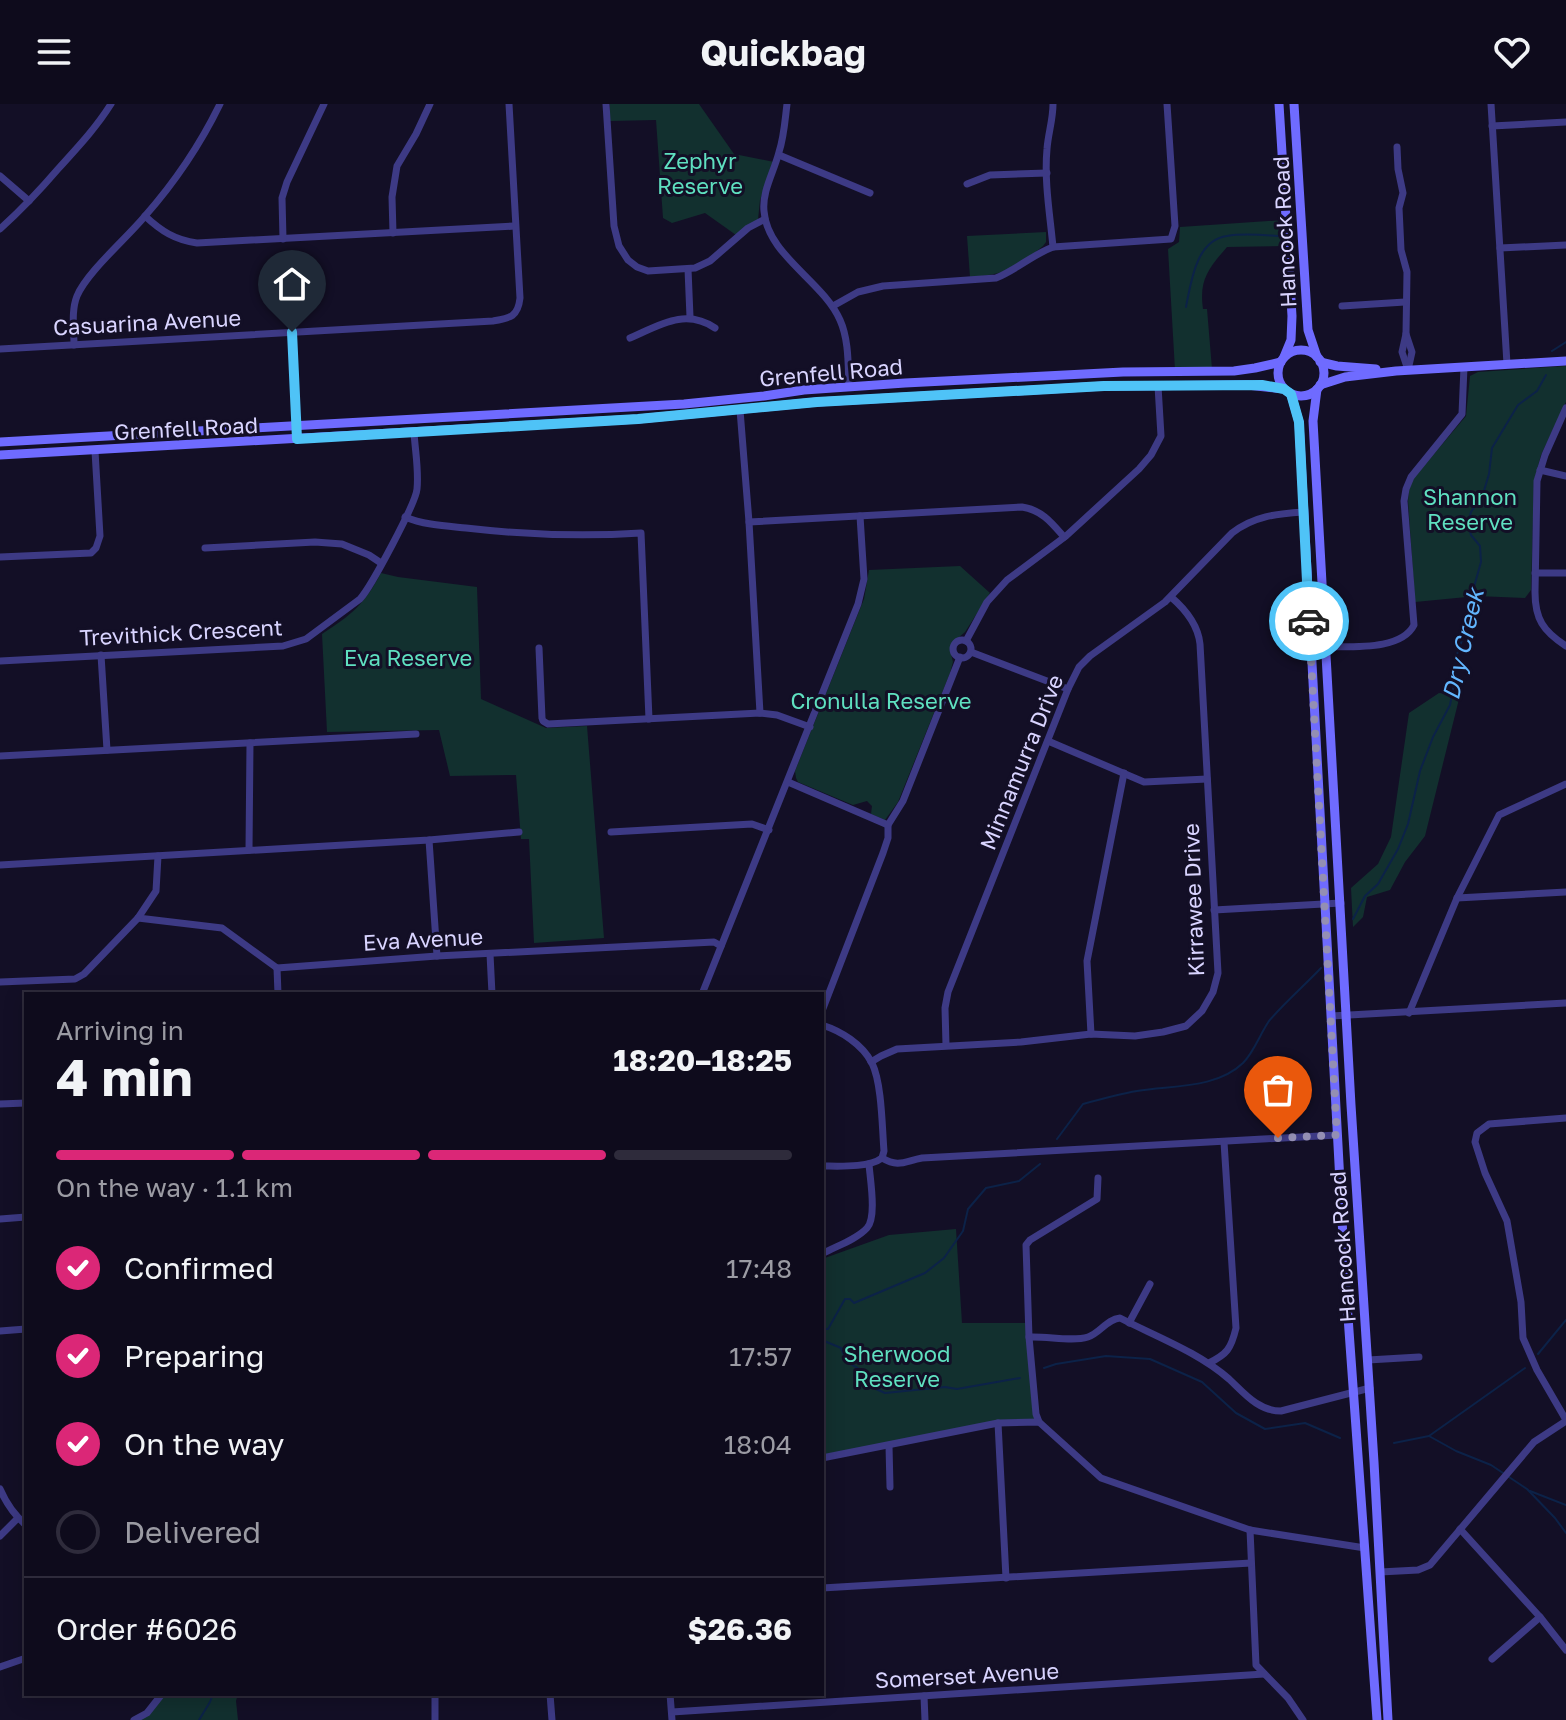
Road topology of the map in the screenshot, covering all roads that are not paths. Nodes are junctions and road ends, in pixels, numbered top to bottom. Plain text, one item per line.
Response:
1 (111, 104) edge
2 (220, 104) edge
3 (324, 104) edge
4 (430, 104) edge
5 (509, 104) edge
6 (606, 104) edge
7 (787, 104) edge
8 (1053, 104) edge
9 (1167, 104) edge
10 (1279, 104) edge
11 (1285, 104) edge
12 (1294, 104) edge
13 (1491, 104) edge
14 (1566, 122) edge
15 (1280, 125) junction
16 (1492, 126) junction
17 (1397, 147) dead end
18 (779, 155) junction
19 (1047, 173) junction
20 (0, 176) edge
21 (967, 184) dead end
22 (870, 193) dead end
23 (29, 201) junction
24 (145, 216) junction
25 (765, 219) junction
26 (515, 226) junction
27 (0, 229) edge
28 (393, 233) junction
29 (283, 239) junction
30 (1566, 245) edge
31 (1053, 247) junction
32 (1500, 248) junction
33 (688, 269) junction
34 (1405, 302) junction
35 (833, 306) junction
36 (1342, 306) dead end
37 (690, 317) junction
38 (715, 328) dead end
39 (292, 332) junction
40 (630, 338) dead end
41 (74, 345) junction
42 (0, 349) edge
43 (1283, 359) junction
44 (1318, 359) junction
45 (1566, 361) edge
46 (1507, 364) junction
47 (1464, 367) junction
48 (1408, 370) junction
49 (1396, 371) junction
50 (1157, 372) junction
51 (849, 386) junction
52 (1158, 386) junction
53 (1318, 387) junction
54 (1288, 392) junction
55 (850, 400) junction
56 (1566, 408) edge
57 (740, 410) junction
58 (413, 419) junction
59 (297, 425) junction
60 (414, 432) junction
61 (94, 436) junction
62 (297, 439) junction
63 (0, 442) edge
64 (95, 451) junction
65 (0, 455) edge
66 (1540, 470) junction
67 (1566, 476) edge
68 (1303, 512) junction
69 (860, 516) junction
70 (405, 517) junction
71 (749, 522) junction
72 (1064, 537) junction
73 (205, 548) dead end
74 (0, 557) edge
75 (381, 563) junction
76 (1535, 573) junction
77 (1566, 573) edge
78 (1171, 597) junction
79 (966, 641) junction
80 (1566, 646) edge
81 (1326, 647) junction
82 (539, 648) dead end
83 (971, 652) junction
84 (101, 655) junction
85 (960, 657) junction
86 (0, 661) edge
87 (1068, 689) junction
88 (760, 713) junction
89 (649, 719) junction
90 (810, 727) junction
91 (416, 734) dead end
92 (1048, 741) junction
93 (250, 743) junction
94 (107, 750) junction
95 (0, 756) edge
96 (1124, 773) junction
97 (1207, 779) junction
98 (788, 782) junction
99 (1566, 784) edge
100 (888, 825) junction
101 (769, 830) junction
102 (519, 832) dead end
103 (611, 832) dead end
104 (429, 840) junction
105 (249, 850) junction
106 (158, 856) junction
107 (0, 865) edge
108 (1566, 892) edge
109 (1457, 898) junction
110 (1341, 903) junction
111 (1325, 904) junction
112 (1214, 910) junction
113 (138, 918) junction
114 (721, 946) junction
115 (490, 954) junction
116 (437, 956) junction
117 (277, 968) junction
118 (0, 982) edge
119 (278, 992) edge
120 (492, 992) edge
121 (703, 992) edge
122 (1566, 1003) edge
123 (824, 1006) edge
124 (1409, 1013) junction
125 (1346, 1015) junction
126 (1331, 1016) junction
127 (824, 1026) edge
128 (1091, 1034) junction
129 (946, 1045) junction
130 (871, 1062) junction
131 (24, 1103) edge
132 (0, 1104) edge
133 (1566, 1118) edge
134 (1353, 1134) junction
135 (1337, 1135) junction
136 (1224, 1142) junction
137 (882, 1158) junction
138 (869, 1164) junction
139 (824, 1166) edge
140 (1098, 1178) dead end
141 (24, 1217) edge
142 (0, 1219) edge
143 (824, 1253) edge
144 (1150, 1284) dead end
145 (1129, 1323) junction
146 (24, 1329) edge
147 (0, 1331) edge
148 (1029, 1337) junction
149 (1419, 1357) dead end
150 (1368, 1360) junction
151 (1209, 1363) junction
152 (1370, 1388) junction
153 (1354, 1392) junction
154 (1566, 1420) edge
155 (1039, 1422) junction
156 (998, 1423) junction
157 (889, 1446) junction
158 (824, 1458) edge
159 (890, 1487) dead end
160 (0, 1489) edge
161 (18, 1518) junction
162 (24, 1523) edge
163 (1460, 1529) junction
164 (1250, 1530) junction
165 (0, 1536) edge
166 (1365, 1548) junction
167 (1251, 1563) junction
168 (1380, 1572) junction
169 (1006, 1578) junction
170 (824, 1588) edge
171 (1540, 1617) junction
172 (1566, 1650) edge
173 (24, 1659) edge
174 (1492, 1659) dead end
175 (0, 1667) edge
176 (1264, 1674) junction
177 (160, 1696) edge
178 (435, 1696) edge
179 (550, 1696) edge
180 (670, 1696) edge
181 (790, 1696) edge
182 (924, 1696) junction
183 (791, 1703) junction
184 (672, 1716) edge
185 (134, 1720) edge
186 (435, 1720) edge
187 (552, 1720) edge
188 (925, 1720) edge
189 (1303, 1720) edge
190 (1377, 1720) edge
191 (1388, 1720) edge

1 - 23 street
2 - 24 street
3 - 29 street
4 - 28 street
5 - 26 street, Casuarina Avenue
6 - 33 street
7 - 18 street
8 - 19 street
9 - 31 street
10 - 15 main road, Hancock Road
11 - 15 main road
12 - 44 main road, Hancock Road
13 - 16 street
14 - 16 street
15 - 43 main road, Hancock Road
16 - 32 street
17 - 34 street
18 - 22 street
18 - 25 street
19 - 21 street
19 - 31 street
20 - 23 street
23 - 27 street
24 - 29 street
24 - 41 street
25 - 33 street
25 - 35 street
26 - 28 street
26 - 39 street, Casuarina Avenue
28 - 29 street
30 - 32 street
31 - 35 street
32 - 46 street
33 - 37 street
34 - 36 street
34 - 48 street
35 - 51 street
37 - 38 street
37 - 40 street
39 - 41 street, Casuarina Avenue
39 - 59 street
41 - 42 street, Casuarina Avenue
43 - 44 main road
43 - 50 main road, Grenfell Road
43 - 54 main road
44 - 49 main road
44 - 53 main road
45 - 46 main road
46 - 47 main road
47 - 48 main road
47 - 81 street
48 - 49 main road
49 - 53 main road
50 - 51 main road, Grenfell Road
50 - 52 main road
51 - 55 main road
51 - 58 main road, Grenfell Road
52 - 54 main road, Grenfell Road
52 - 55 main road, Grenfell Road
52 - 72 street
53 - 54 main road
53 - 81 main road, Hancock Road
54 - 68 main road, Hancock Road
55 - 57 main road, Grenfell Road
56 - 66 street
57 - 60 main road, Grenfell Road
57 - 71 street
58 - 59 main road, Grenfell Road
58 - 60 main road
59 - 61 main road, Grenfell Road
59 - 62 main road
60 - 62 main road, Grenfell Road
60 - 70 street, Trevithick Crescent
61 - 63 main road, Grenfell Road
61 - 64 main road
62 - 64 main road, Grenfell Road
64 - 65 main road, Grenfell Road
64 - 74 street
66 - 67 street
66 - 76 street
68 - 78 street, Minnamurra Drive
68 - 111 main road, Hancock Road
69 - 71 street
69 - 72 street
69 - 90 street
70 - 75 street, Trevithick Crescent
70 - 89 street
71 - 88 street
72 - 79 street
73 - 75 street
75 - 84 street, Trevithick Crescent
76 - 77 street
76 - 80 street
78 - 87 street, Minnamurra Drive
78 - 97 street, Kirrawee Drive
79 - 83 street
79 - 85 street
81 - 110 main road, Hancock Road
82 - 89 street
83 - 85 street
83 - 87 street
84 - 86 street, Trevithick Crescent
84 - 94 street
85 - 100 street
87 - 92 street, Minnamurra Drive
88 - 89 street
88 - 90 street
90 - 98 street
91 - 93 street
92 - 96 street
92 - 129 street, Minnamurra Drive
93 - 94 street
93 - 105 street
94 - 95 street
96 - 97 street
96 - 128 street
97 - 112 street, Kirrawee Drive
98 - 100 street
98 - 101 street
99 - 109 street
100 - 123 street
101 - 103 street
101 - 114 street
102 - 104 street
104 - 105 street
104 - 116 street
105 - 106 street
106 - 107 street
106 - 113 street
108 - 109 street
109 - 124 street
110 - 111 street
110 - 125 main road, Hancock Road
111 - 112 street
111 - 126 main road, Hancock Road
112 - 128 street, Kirrawee Drive
113 - 117 street
113 - 118 street
114 - 115 street, Eva Avenue
114 - 121 street
115 - 116 street, Eva Avenue
115 - 120 street
116 - 117 street, Eva Avenue
117 - 119 street
122 - 124 street
124 - 125 street
125 - 126 street
125 - 134 main road, Hancock Road
126 - 135 main road, Hancock Road
127 - 130 street
128 - 129 street, Kirrawee Drive
129 - 130 street, Kirrawee Drive
130 - 137 street
131 - 132 street
133 - 154 street
134 - 135 main road
134 - 150 main road, Hancock Road
135 - 136 street
135 - 153 main road, Hancock Road
136 - 137 street
136 - 151 street
137 - 138 street
138 - 139 street
138 - 143 street
140 - 148 street
141 - 142 street
144 - 145 street
145 - 148 street
145 - 151 street
146 - 147 street
148 - 155 street
149 - 150 street
150 - 152 main road, Hancock Road
151 - 153 street
152 - 153 street
152 - 168 main road, Hancock Road
153 - 166 main road, Hancock Road
154 - 163 street
155 - 156 street
155 - 164 street
156 - 157 street
156 - 169 street
157 - 158 street
157 - 159 street
160 - 161 street
161 - 162 street
161 - 165 street
163 - 168 street
163 - 171 street
164 - 166 street
164 - 167 street
166 - 190 main road, Hancock Road
167 - 169 street
167 - 176 street
168 - 191 main road, Hancock Road
169 - 170 street
171 - 172 street
171 - 174 street
173 - 175 street
176 - 182 street, Somerset Avenue
176 - 189 street
177 - 185 street
178 - 186 street
179 - 187 street
180 - 184 street
181 - 183 street
182 - 183 street, Somerset Avenue
182 - 188 street
183 - 184 street, Somerset Avenue

